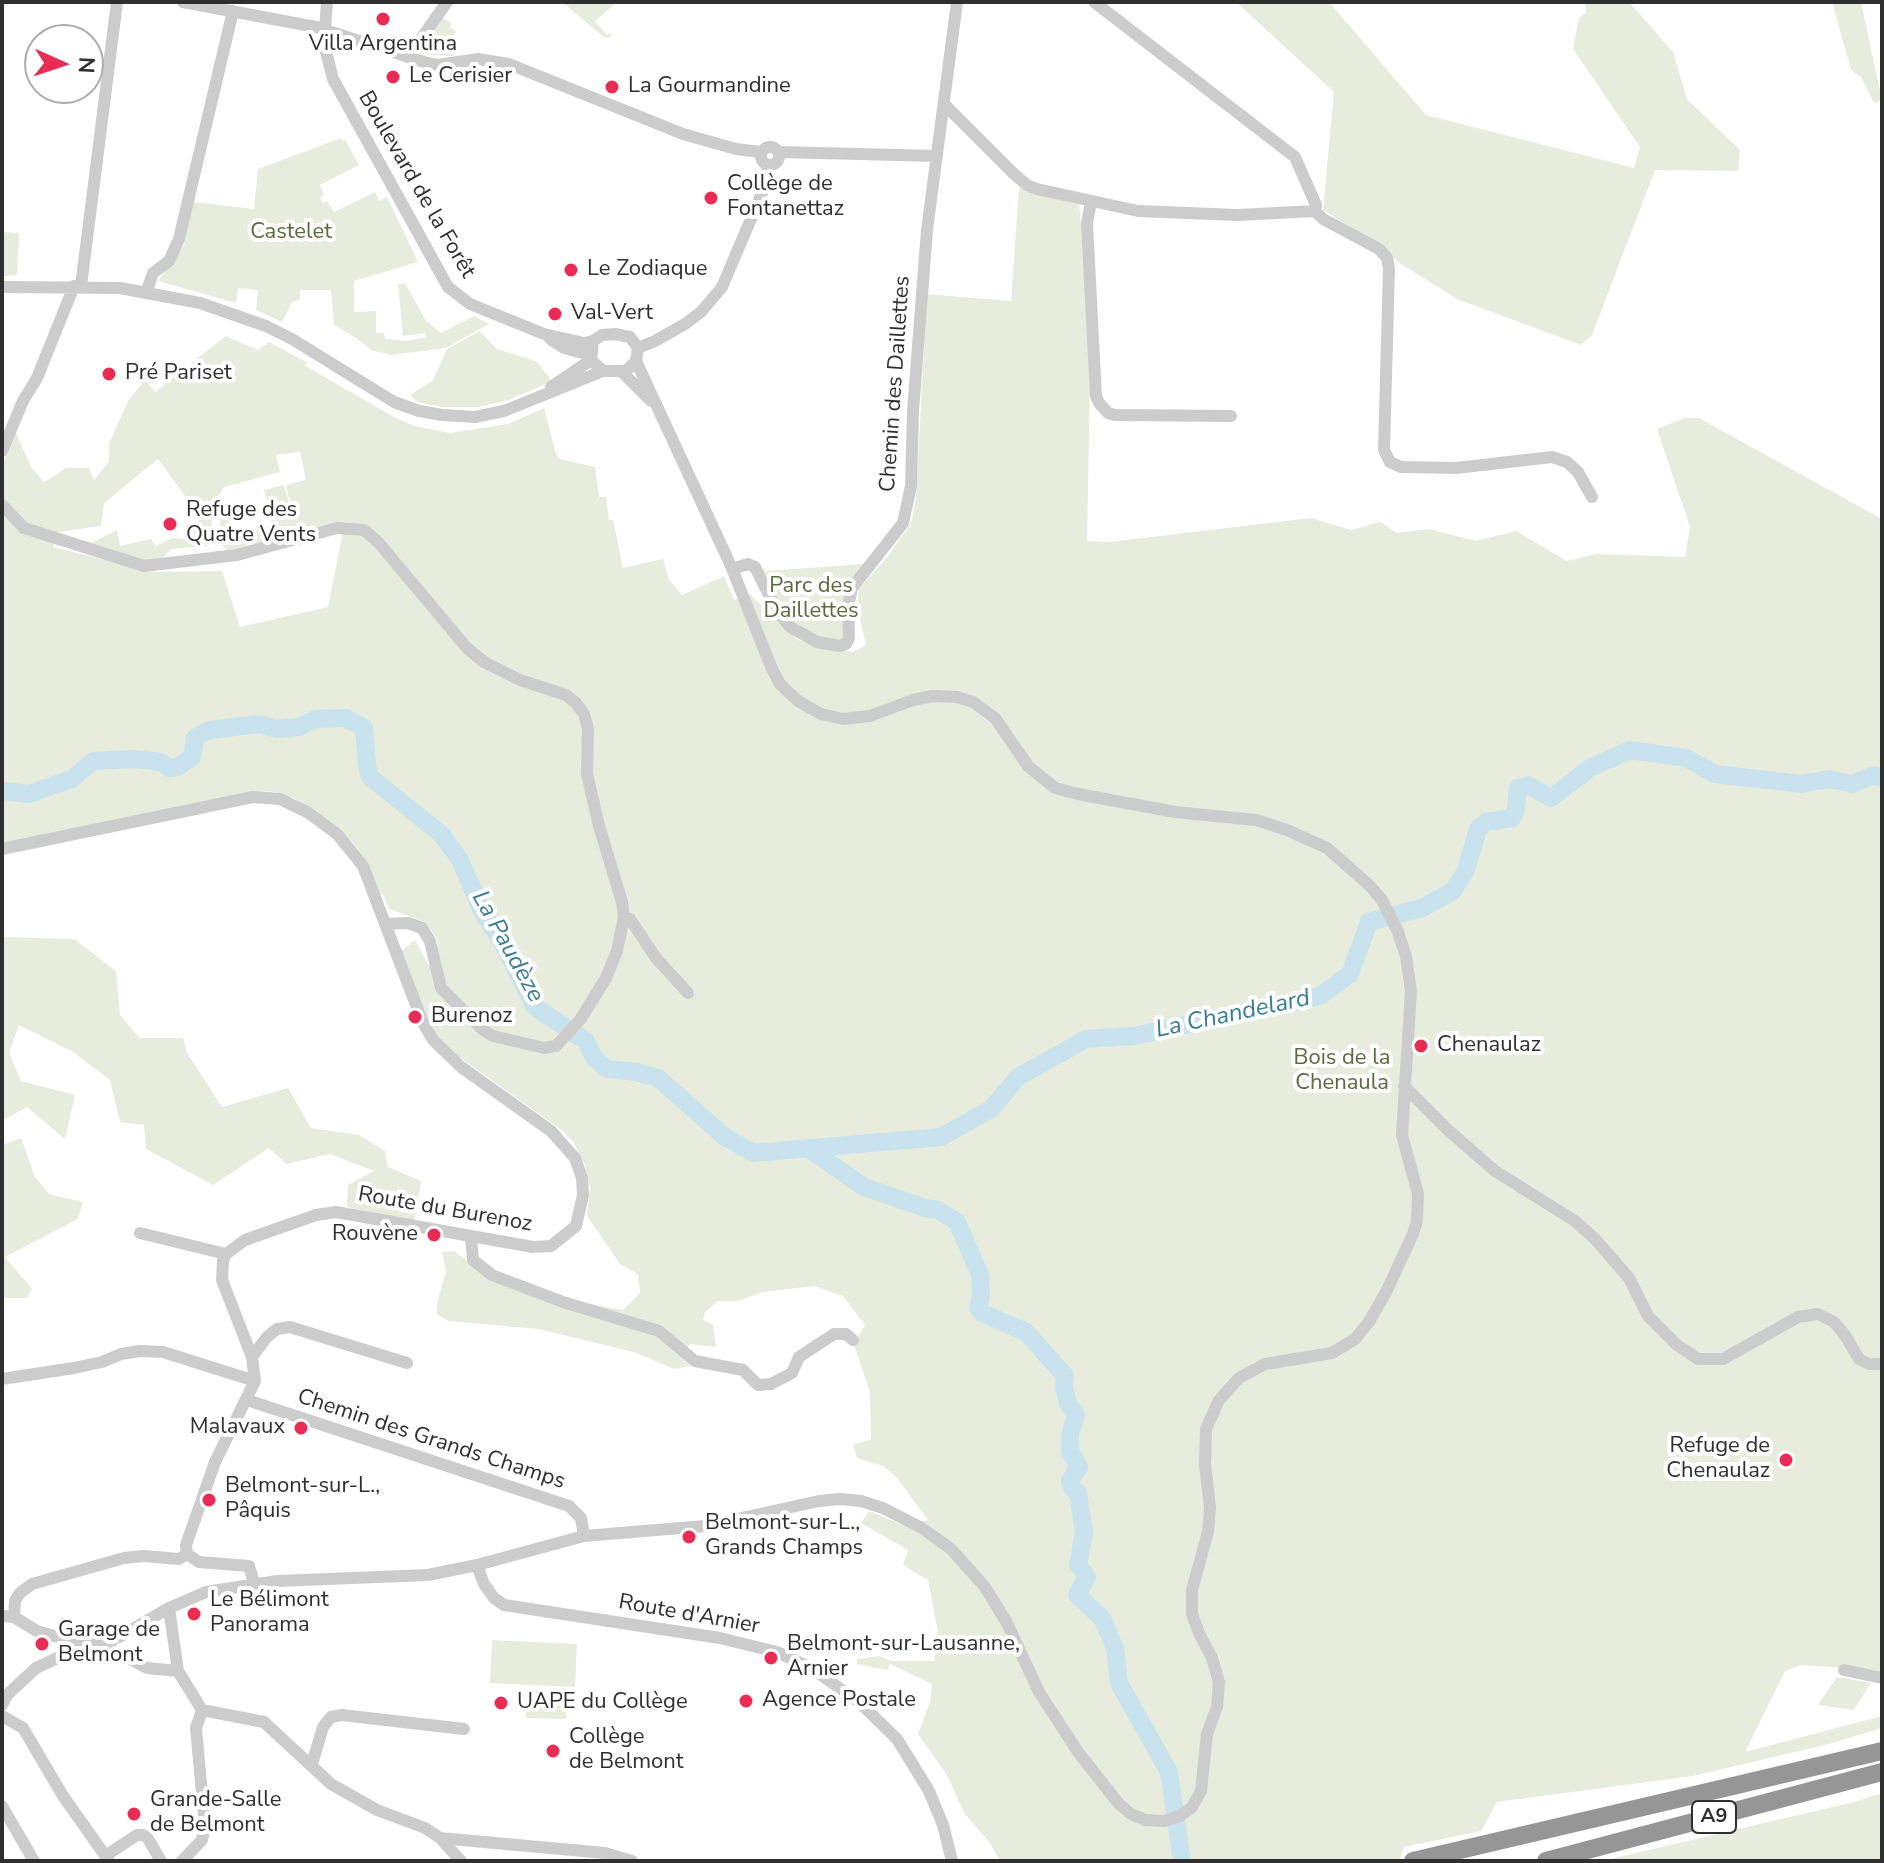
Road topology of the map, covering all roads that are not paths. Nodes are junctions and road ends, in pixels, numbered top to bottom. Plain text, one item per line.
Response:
1 (117, 2) edge
2 (183, 2) edge
3 (327, 2) edge
4 (447, 2) edge
5 (957, 2) edge
6 (1094, 2) edge
7 (233, 11) junction
8 (323, 29) junction
9 (408, 57) junction
10 (945, 105) junction
11 (761, 152) junction
12 (779, 152) junction
13 (937, 156) junction
14 (768, 166) junction
15 (1091, 202) junction
16 (1315, 211) junction
17 (77, 286) junction
18 (2, 287) edge
19 (146, 293) junction
20 (544, 334) junction
21 (593, 341) junction
22 (564, 348) junction
23 (638, 348) junction
24 (590, 358) junction
25 (636, 361) junction
26 (603, 371) junction
27 (622, 372) junction
28 (568, 375) junction
29 (539, 397) junction
30 (654, 403) junction
31 (1231, 416) dead end
32 (2, 451) edge
33 (1592, 497) dead end
34 (2, 505) edge
35 (732, 569) junction
36 (2, 849) edge
37 (624, 917) junction
38 (385, 924) junction
39 (688, 993) dead end
40 (1404, 1086) junction
41 (140, 1233) dead end
42 (471, 1237) junction
43 (226, 1254) junction
44 (853, 1340) dead end
45 (252, 1357) junction
46 (407, 1363) dead end
47 (1882, 1364) edge
48 (2, 1379) edge
49 (255, 1381) junction
50 (247, 1400) junction
51 (584, 1536) junction
52 (187, 1554) junction
53 (477, 1565) junction
54 (254, 1583) junction
55 (169, 1608) junction
56 (8, 1617) edge
57 (101, 1644) junction
58 (1844, 1670) dead end
59 (178, 1671) junction
60 (1882, 1678) edge
61 (2, 1705) edge
62 (202, 1710) junction
63 (2, 1716) edge
64 (464, 1729) dead end
65 (1882, 1751) edge
66 (312, 1764) junction
67 (1882, 1772) edge
68 (2, 1806) edge
69 (440, 1838) junction
70 (107, 1858) edge
71 (34, 1861) edge
72 (161, 1861) edge
73 (182, 1861) edge
74 (461, 1861) edge
75 (632, 1861) edge
76 (952, 1861) edge
77 (1413, 1861) edge
78 (1546, 1861) edge

1 - 17 street
2 - 7 street
3 - 8 street, Boulevard de la Forêt
4 - 9 street
5 - 10 street, Chemin des Daillettes
6 - 16 street
7 - 8 street
7 - 19 street
8 - 9 street
8 - 20 street, Boulevard de la Forêt
9 - 11 street
10 - 13 street, Chemin des Daillettes
10 - 15 street
11 - 12 street
11 - 14 street
12 - 13 street
12 - 14 street
13 - 35 street, Chemin des Daillettes
14 - 23 street
15 - 16 street
15 - 31 street
16 - 33 street
17 - 18 street
17 - 19 street
17 - 32 street
19 - 29 street
20 - 21 street, Boulevard de la Forêt
20 - 22 street, Boulevard de la Forêt
21 - 23 street
21 - 24 street
22 - 24 street, Boulevard de la Forêt
22 - 28 street
23 - 25 street
24 - 26 street
24 - 28 street
25 - 27 street
25 - 30 street
26 - 27 street
26 - 29 street
27 - 30 street
28 - 29 street
30 - 35 street
34 - 37 street
35 - 40 street
36 - 38 street, Route du Burenoz
37 - 38 street
37 - 39 street
38 - 42 street, Route du Burenoz
40 - 47 street
40 - 51 street
41 - 43 street
42 - 43 street, Route du Burenoz
42 - 44 street
43 - 45 street
45 - 46 street
45 - 49 street
48 - 49 street
49 - 50 street
50 - 51 street, Chemin des Grands Champs
50 - 52 street
51 - 53 street
52 - 54 street
52 - 56 street
53 - 54 street
53 - 76 street, Route d'Arnier
54 - 55 street
55 - 57 street
55 - 59 street
56 - 57 street
57 - 59 street
57 - 61 street
58 - 60 street
59 - 62 street
62 - 66 street
62 - 73 street
63 - 70 street
64 - 66 street
65 - 77 highway, A9
66 - 69 street
67 - 78 highway, A9
68 - 71 street
69 - 74 street
69 - 75 street
70 - 72 street
72 - 73 street

